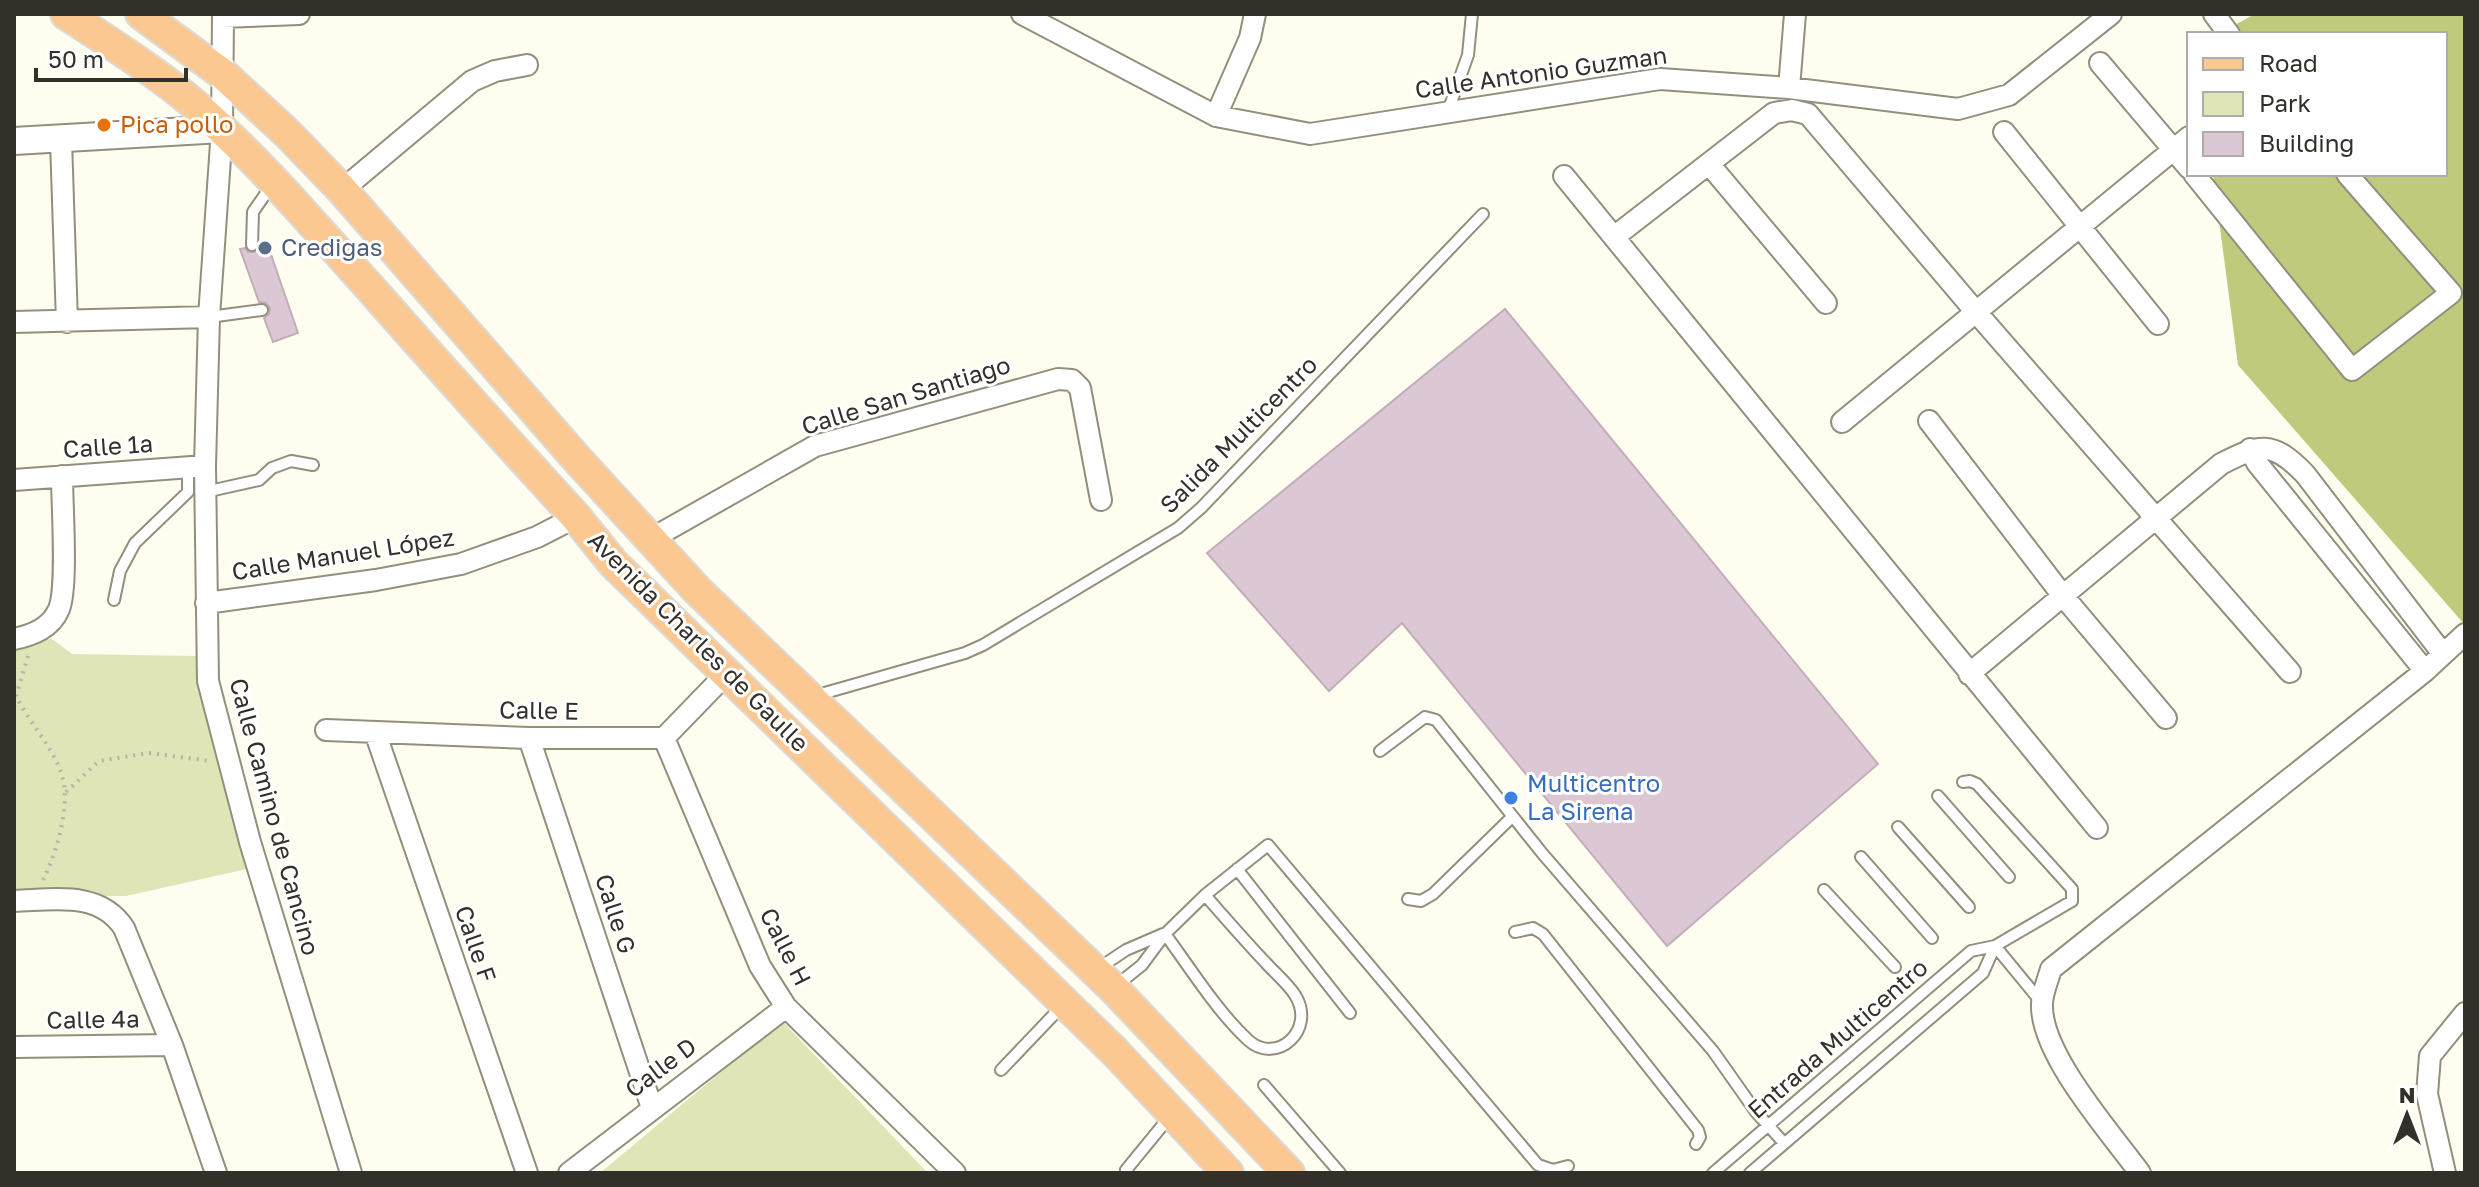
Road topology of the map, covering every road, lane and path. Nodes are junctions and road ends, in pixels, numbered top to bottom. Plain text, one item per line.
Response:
1 (66, 14) edge
2 (141, 14) edge
3 (299, 14) edge
4 (1022, 14) edge
5 (1255, 14) edge
6 (1472, 14) edge
7 (1795, 14) edge
8 (2111, 14) edge
9 (2214, 14) edge
10 (223, 15) edge
11 (2228, 32) edge
12 (2100, 63) dead end
13 (527, 65) dead end
14 (224, 75) junction
15 (1789, 88) junction
16 (1448, 111) junction
17 (1216, 116) junction
18 (222, 129) junction
19 (2004, 132) dead end
20 (61, 140) junction
21 (14, 141) edge
22 (2182, 144) edge
23 (1709, 164) junction
24 (1564, 176) dead end
25 (2196, 176) edge
26 (2349, 176) edge
27 (274, 182) junction
28 (342, 190) junction
29 (1483, 214) dead end
30 (2081, 226) junction
31 (1614, 237) junction
32 (252, 245) dead end
33 (1826, 303) dead end
34 (262, 310) dead end
35 (1976, 312) junction
36 (209, 317) junction
37 (67, 322) junction
38 (14, 324) edge
39 (2158, 324) dead end
40 (1929, 421) dead end
41 (1842, 422) dead end
42 (2250, 449) junction
43 (313, 465) dead end
44 (197, 466) junction
45 (62, 476) junction
46 (14, 480) edge
47 (205, 492) junction
48 (1101, 500) dead end
49 (576, 517) junction
50 (2157, 517) junction
51 (651, 539) junction
52 (2063, 596) junction
53 (114, 600) dead end
54 (206, 603) junction
55 (2465, 634) edge
56 (24, 636) edge
57 (2443, 654) junction
58 (775, 667) junction
59 (2425, 671) junction
60 (2290, 672) dead end
61 (726, 674) junction
62 (1969, 674) junction
63 (15, 697) edge
64 (807, 698) junction
65 (2166, 718) dead end
66 (782, 727) junction
67 (326, 730) dead end
68 (841, 730) junction
69 (375, 732) junction
70 (529, 738) junction
71 (664, 738) junction
72 (1380, 751) dead end
73 (230, 765) junction
74 (1963, 782) dead end
75 (66, 792) junction
76 (1938, 796) dead end
77 (1512, 817) junction
78 (1898, 827) dead end
79 (2097, 828) dead end
80 (1861, 857) dead end
81 (1237, 869) junction
82 (2009, 877) dead end
83 (1824, 890) dead end
84 (1205, 895) junction
85 (1408, 899) dead end
86 (24, 901) edge
87 (1969, 907) dead end
88 (1515, 932) dead end
89 (1165, 934) junction
90 (1932, 938) dead end
91 (1995, 946) junction
92 (1895, 967) dead end
93 (1104, 979) junction
94 (2042, 1003) junction
95 (1064, 1004) junction
96 (786, 1007) junction
97 (1350, 1013) dead end
98 (2465, 1013) edge
99 (172, 1045) junction
100 (14, 1047) edge
101 (1001, 1070) dead end
102 (1264, 1085) dead end
103 (652, 1108) junction
104 (1172, 1113) junction
105 (1769, 1125) junction
106 (1784, 1143) junction
107 (1696, 1144) dead end
108 (1568, 1166) dead end
109 (951, 1172) edge
110 (1554, 1172) edge
111 (216, 1173) edge
112 (351, 1173) edge
113 (527, 1173) edge
114 (569, 1173) edge
115 (1128, 1173) edge
116 (1228, 1173) edge
117 (1289, 1173) edge
118 (1340, 1173) edge
119 (1713, 1173) edge
120 (1750, 1173) edge
121 (2140, 1173) edge
122 (2445, 1173) edge

1 - 18 main road, Avenida Charles de Gaulle
2 - 14 main road, Avenida Charles de Gaulle
3 - 10 street
4 - 17 street, Calle Antonio Guzman
5 - 17 street
6 - 16 lane
7 - 15 street
8 - 15 street, Calle Antonio Guzman
9 - 11 street
10 - 14 street
12 - 22 street
13 - 28 street
14 - 18 street, Calle Camino de Cancino
14 - 28 main road, Avenida Charles de Gaulle
15 - 16 street, Calle Antonio Guzman
16 - 17 street, Calle Antonio Guzman
18 - 20 main road
18 - 27 main road, Avenida Charles de Gaulle
18 - 36 street, Calle Camino de Cancino
19 - 30 street
20 - 21 main road
20 - 37 street
22 - 30 street
23 - 31 street
23 - 33 street
23 - 35 street
24 - 31 street
25 - 26 street
27 - 32 lane
27 - 49 main road, Avenida Charles de Gaulle
28 - 51 main road, Avenida Charles de Gaulle
29 - 64 lane, Salida Multicentro
30 - 35 street
30 - 39 street
31 - 62 street
34 - 36 lane
35 - 41 street
35 - 50 street
36 - 37 street
36 - 44 street, Calle Camino de Cancino
37 - 38 street
40 - 52 street
42 - 50 street
42 - 57 street
42 - 59 street
43 - 47 lane
44 - 45 street, Calle 1a
44 - 47 street, Calle Camino de Cancino
44 - 53 lane
45 - 46 street, Calle 1a
45 - 56 street
47 - 54 street, Calle Camino de Cancino
48 - 51 street, Calle San Santiago
49 - 54 street, Calle Manuel López
49 - 61 main road, Avenida Charles de Gaulle
50 - 52 street
50 - 60 street
51 - 58 main road, Avenida Charles de Gaulle
52 - 62 street
52 - 65 street
54 - 73 street, Calle Camino de Cancino
55 - 57 street
56 - 63 path
57 - 59 street
58 - 61 main road
58 - 64 main road, Avenida Charles de Gaulle
59 - 94 street
61 - 66 main road, Avenida Charles de Gaulle
61 - 71 street
62 - 79 street
63 - 75 path
64 - 68 main road, Avenida Charles de Gaulle
66 - 68 main road
66 - 95 main road, Avenida Charles de Gaulle
67 - 69 street, Calle E
68 - 93 main road, Avenida Charles de Gaulle
69 - 70 street, Calle E
69 - 113 street, Calle F
70 - 71 street, Calle E
70 - 103 street, Calle G
71 - 96 street, Calle H
72 - 77 lane
73 - 75 path
73 - 112 street, Calle Camino de Cancino
74 - 91 lane, Entrada Multicentro
75 - 86 path
76 - 82 lane
77 - 85 lane
77 - 105 lane
78 - 87 lane
80 - 90 lane
81 - 84 lane
81 - 97 lane
81 - 110 lane
83 - 92 lane
84 - 89 lane
84 - 89 lane
86 - 99 street
88 - 107 lane
89 - 93 lane
89 - 93 lane
91 - 94 lane
91 - 105 lane, Entrada Multicentro
91 - 106 lane, Entrada Multicentro
93 - 117 main road, Avenida Charles de Gaulle
94 - 121 street
95 - 101 lane
95 - 104 main road, Avenida Charles de Gaulle
96 - 103 street, Calle D
96 - 109 street, Calle H
98 - 122 street
99 - 100 street, Calle 4a
99 - 111 street
102 - 118 lane
103 - 114 street, Calle D
104 - 115 lane
104 - 116 main road, Avenida Charles de Gaulle
105 - 106 lane
105 - 119 lane, Entrada Multicentro
106 - 120 lane, Entrada Multicentro
108 - 110 lane

